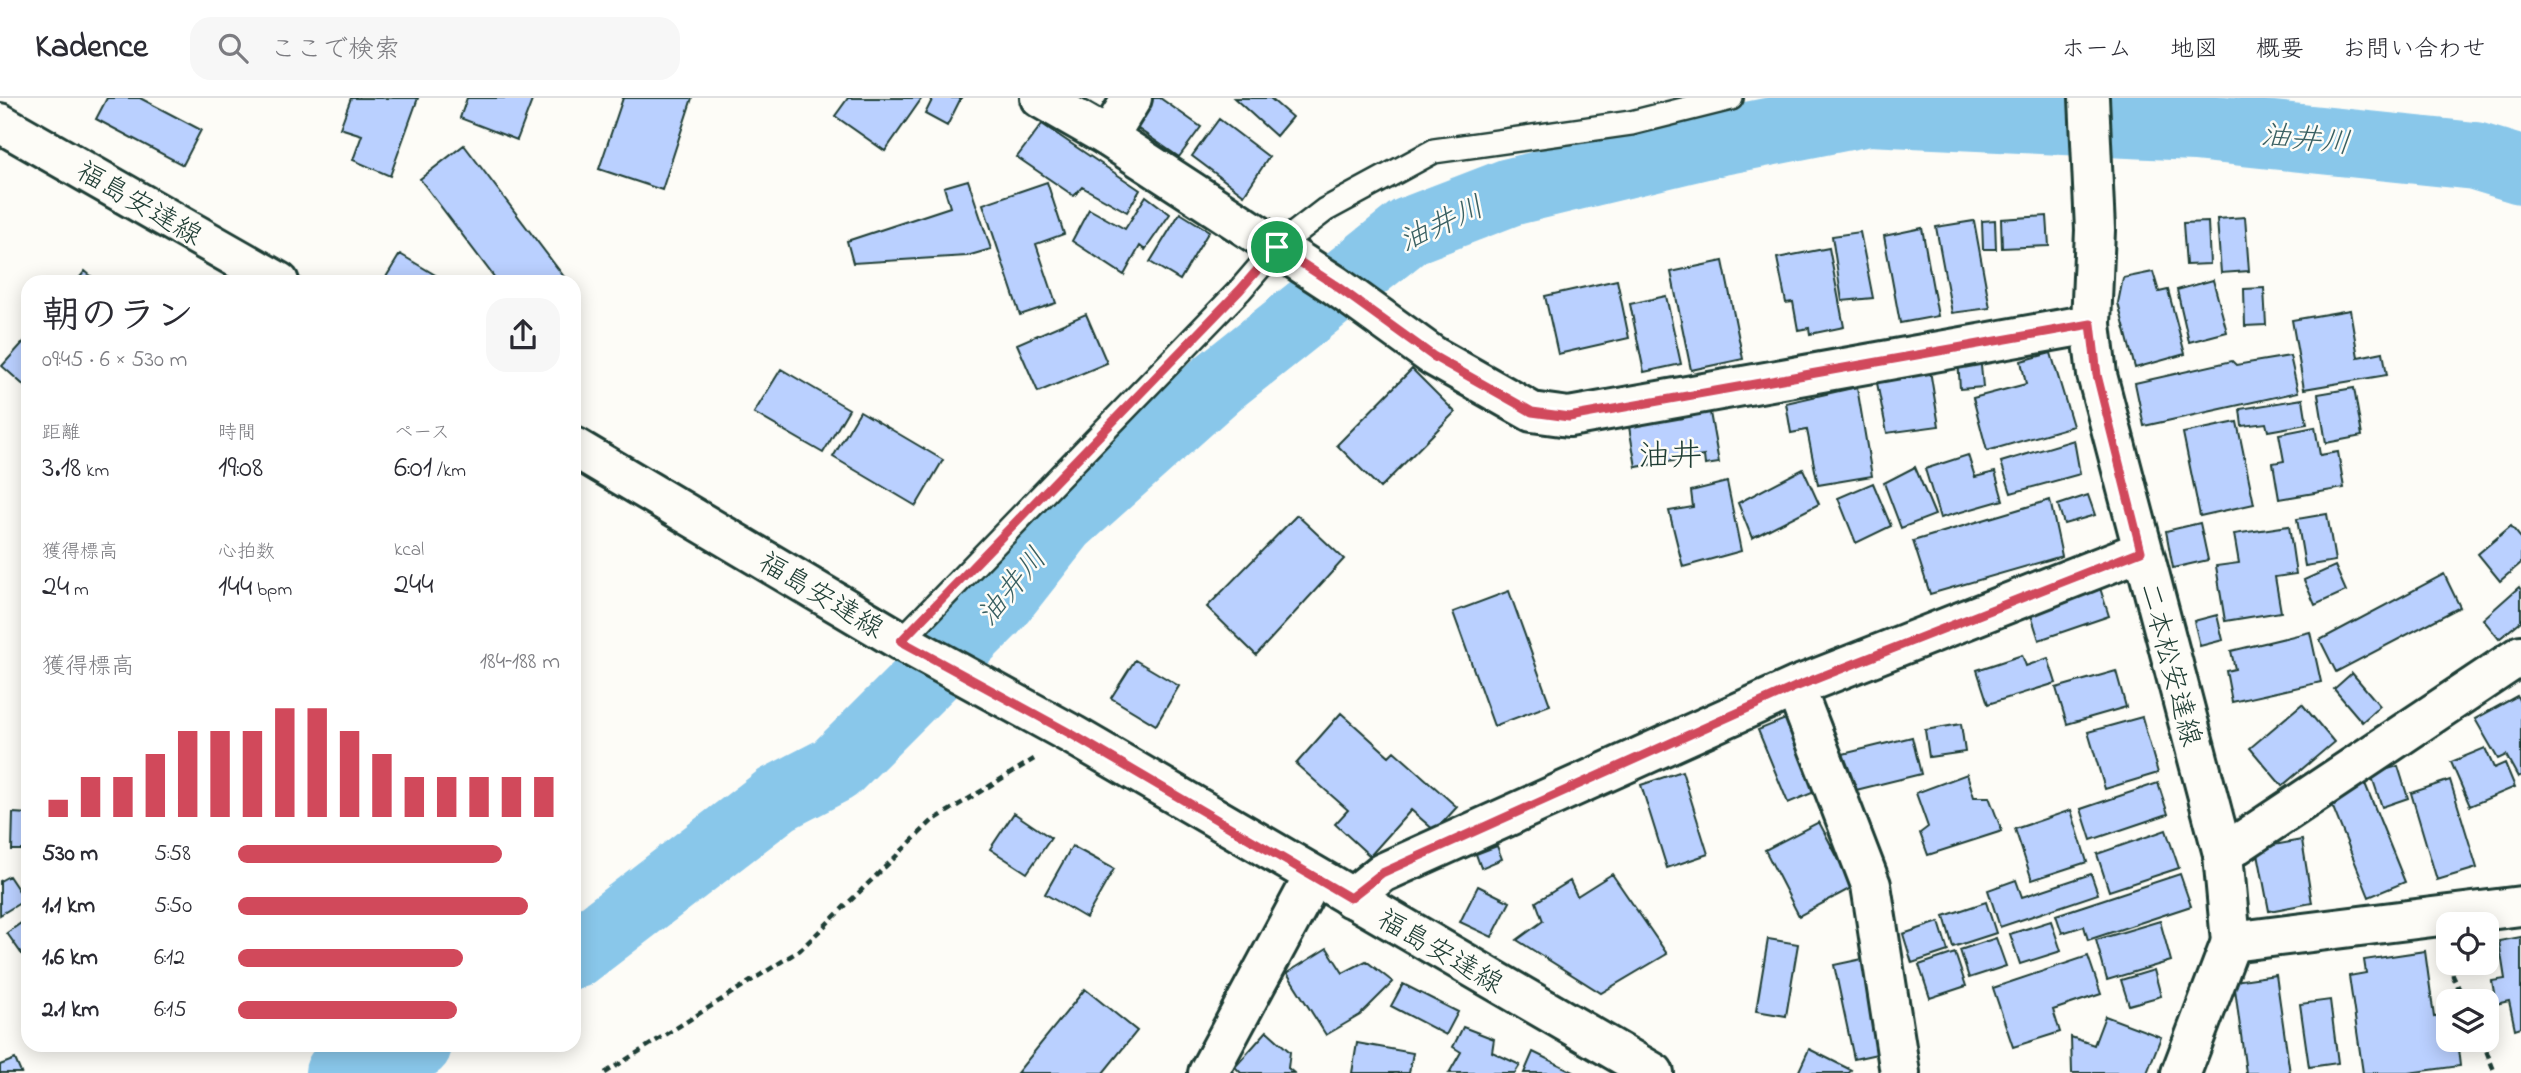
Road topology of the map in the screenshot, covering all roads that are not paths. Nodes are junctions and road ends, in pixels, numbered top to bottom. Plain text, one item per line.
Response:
1 (1040, 98) edge
2 (1132, 98) edge
3 (1731, 98) edge
4 (2089, 98) edge
5 (0, 123) edge
6 (1108, 136) junction
7 (1277, 247) junction
8 (267, 275) edge
9 (2091, 324) junction
10 (581, 451) edge
11 (2141, 551) junction
12 (901, 641) junction
13 (2521, 655) edge
14 (1795, 687) junction
15 (2223, 854) junction
16 (1314, 876) junction
17 (1350, 898) junction
18 (2521, 906) edge
19 (2231, 942) junction
20 (1208, 1073) edge
21 (1654, 1073) edge
22 (1900, 1073) edge
23 (2181, 1073) edge

1 - 6 main road
2 - 6 main road
3 - 7 lane
4 - 9 main road, 二本松安達線
5 - 8 main road, 福島安達線
6 - 7 main road
7 - 9 main road
7 - 12 lane
9 - 11 main road, 二本松安達線
10 - 12 main road, 福島安達線
11 - 14 main road
11 - 15 main road, 二本松安達線
12 - 16 main road, 福島安達線
13 - 15 main road
14 - 17 main road
14 - 22 main road
15 - 19 main road, 二本松安達線
16 - 17 main road, 福島安達線
16 - 20 main road
17 - 21 main road, 福島安達線
18 - 19 main road
19 - 23 main road

